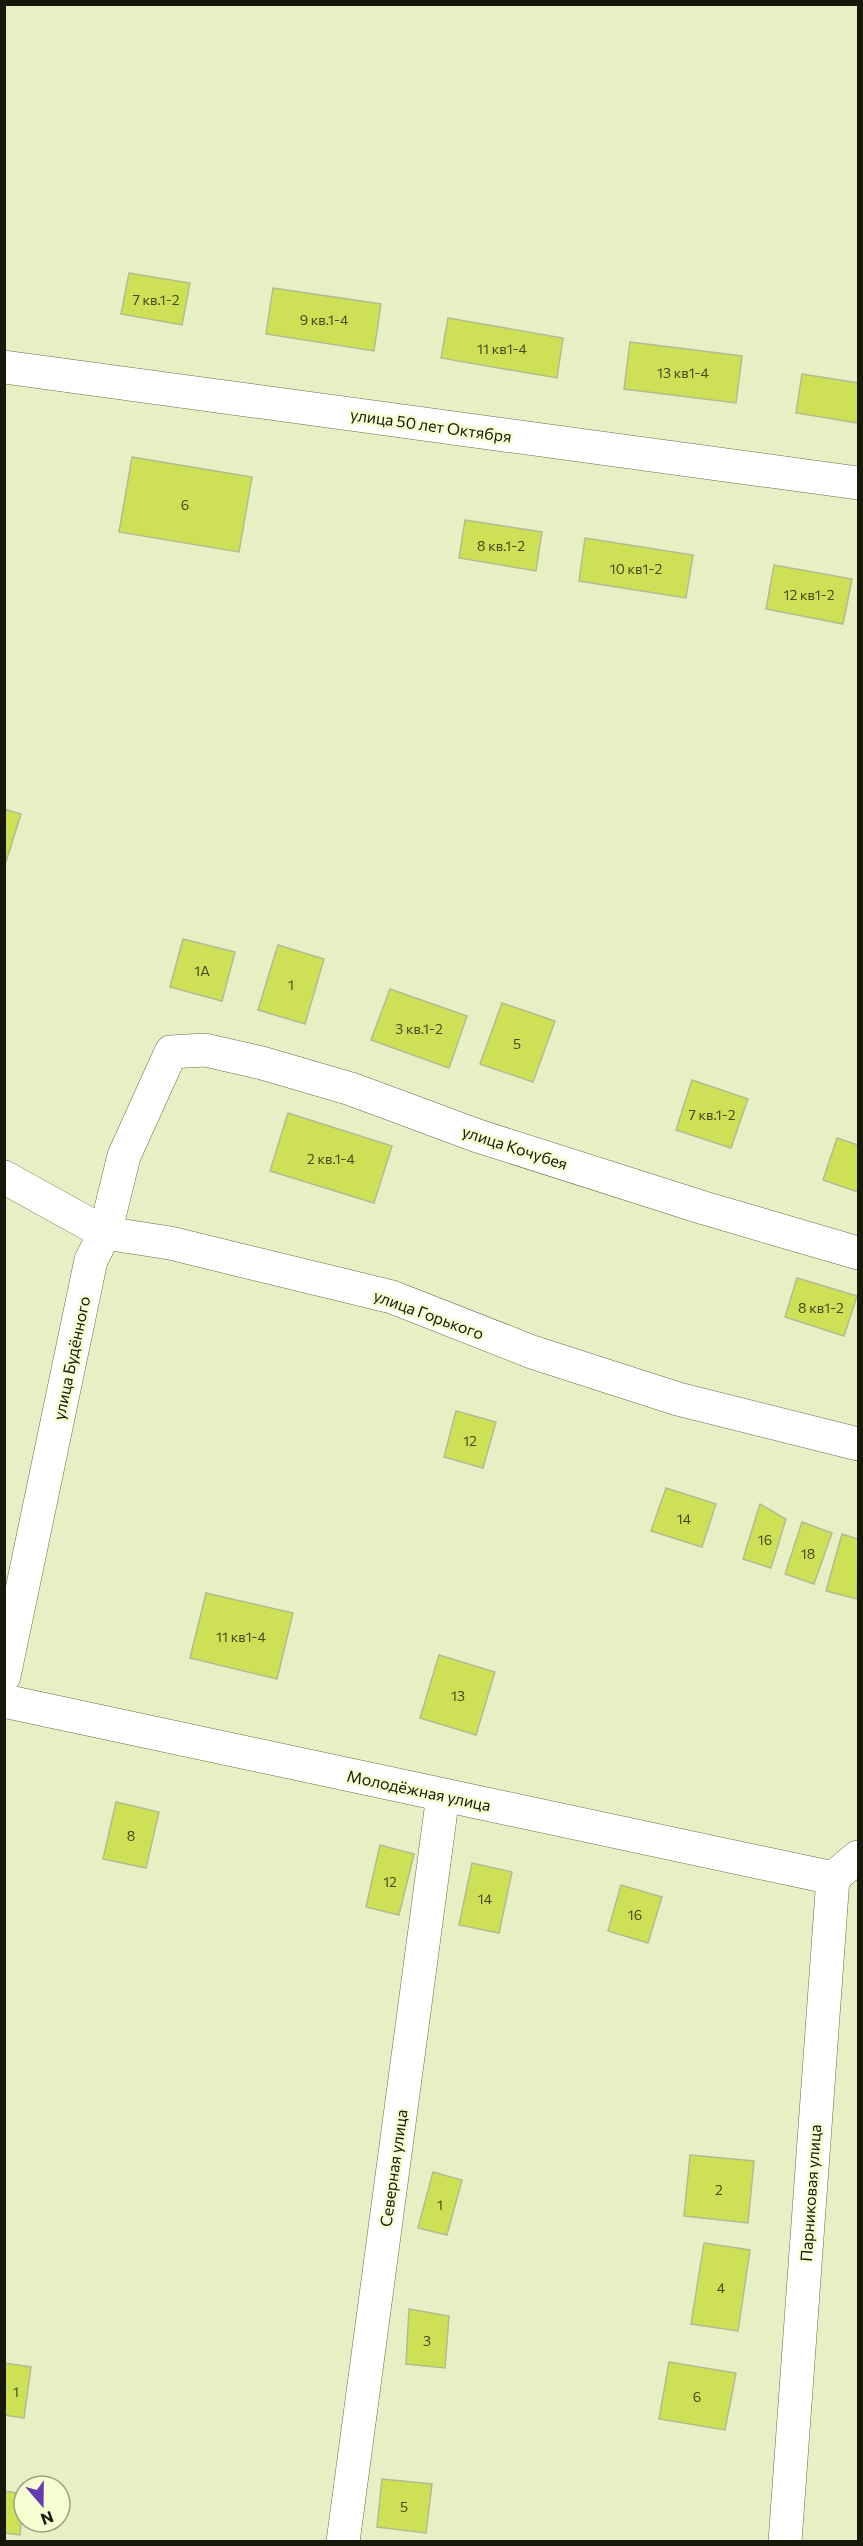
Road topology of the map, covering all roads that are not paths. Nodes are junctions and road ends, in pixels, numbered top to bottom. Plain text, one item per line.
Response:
1 (4, 367) edge
2 (858, 483) edge
3 (171, 1052) joint
4 (4, 1177) edge
5 (105, 1233) junction
6 (858, 1253) edge
7 (858, 1444) edge
8 (4, 1676) edge
9 (4, 1701) edge
10 (443, 1795) junction
11 (858, 1857) edge
12 (833, 1878) junction
13 (343, 2541) edge
14 (785, 2541) edge

1 - 2 street, улица 50 лет Октября
3 - 5 street, улица Будённого
3 - 6 street, улица Кочубея
4 - 5 street, улица Горького
5 - 7 street, улица Горького
5 - 8 street, улица Будённого
9 - 10 street, Молодёжная улица
10 - 12 street, Молодёжная улица
10 - 13 street, Северная улица
11 - 12 street
12 - 14 street, Парниковая улица

